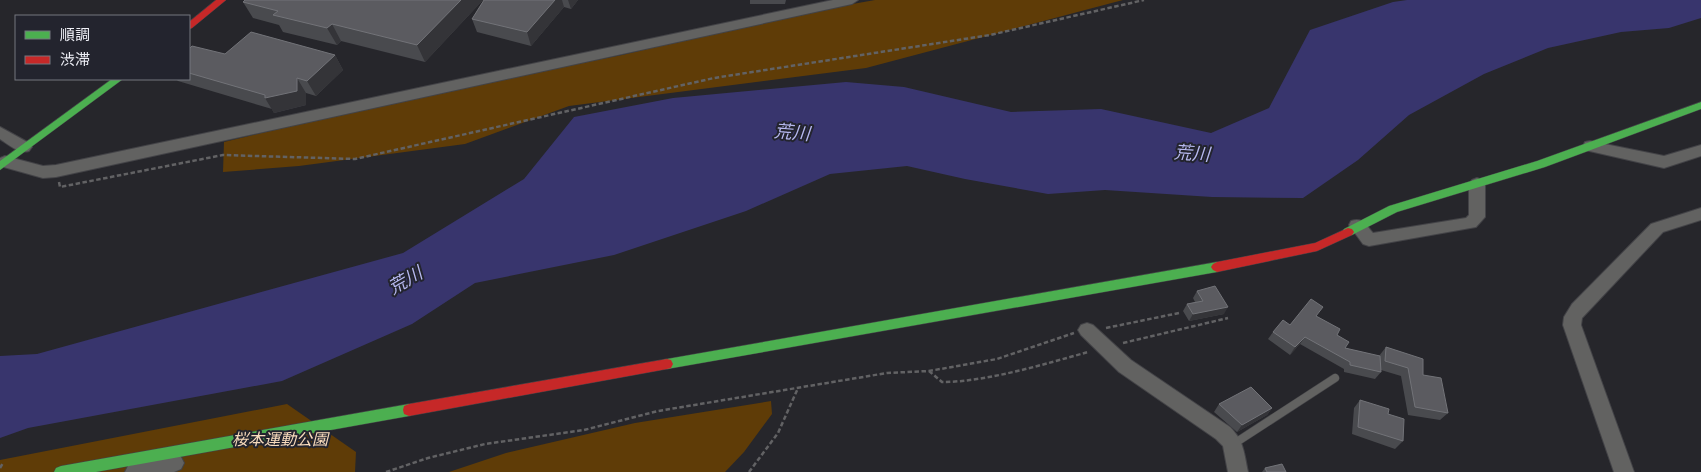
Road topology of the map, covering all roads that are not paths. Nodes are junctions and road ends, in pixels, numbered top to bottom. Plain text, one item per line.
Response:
1 (222, 0) edge
2 (852, 0) edge
3 (190, 25) edge
4 (117, 80) edge
5 (1701, 105) edge
6 (0, 132) edge
7 (1590, 146) junction
8 (24, 147) junction
9 (1701, 150) edge
10 (2, 164) edge
11 (1477, 184) junction
12 (1701, 214) edge
13 (1357, 225) junction
14 (1087, 330) road end
15 (1335, 378) dead end
16 (221, 444) junction
17 (1232, 445) junction
18 (61, 472) edge
19 (135, 472) edge
20 (1238, 472) edge
21 (1624, 472) edge

1 - 3 street
2 - 10 street
4 - 8 street
5 - 7 street
6 - 8 street
7 - 9 street
7 - 11 street
8 - 10 street
11 - 13 street
11 - 13 street
12 - 21 street
13 - 16 street
14 - 17 street
15 - 17 lane
16 - 18 street
16 - 19 street
17 - 20 street

